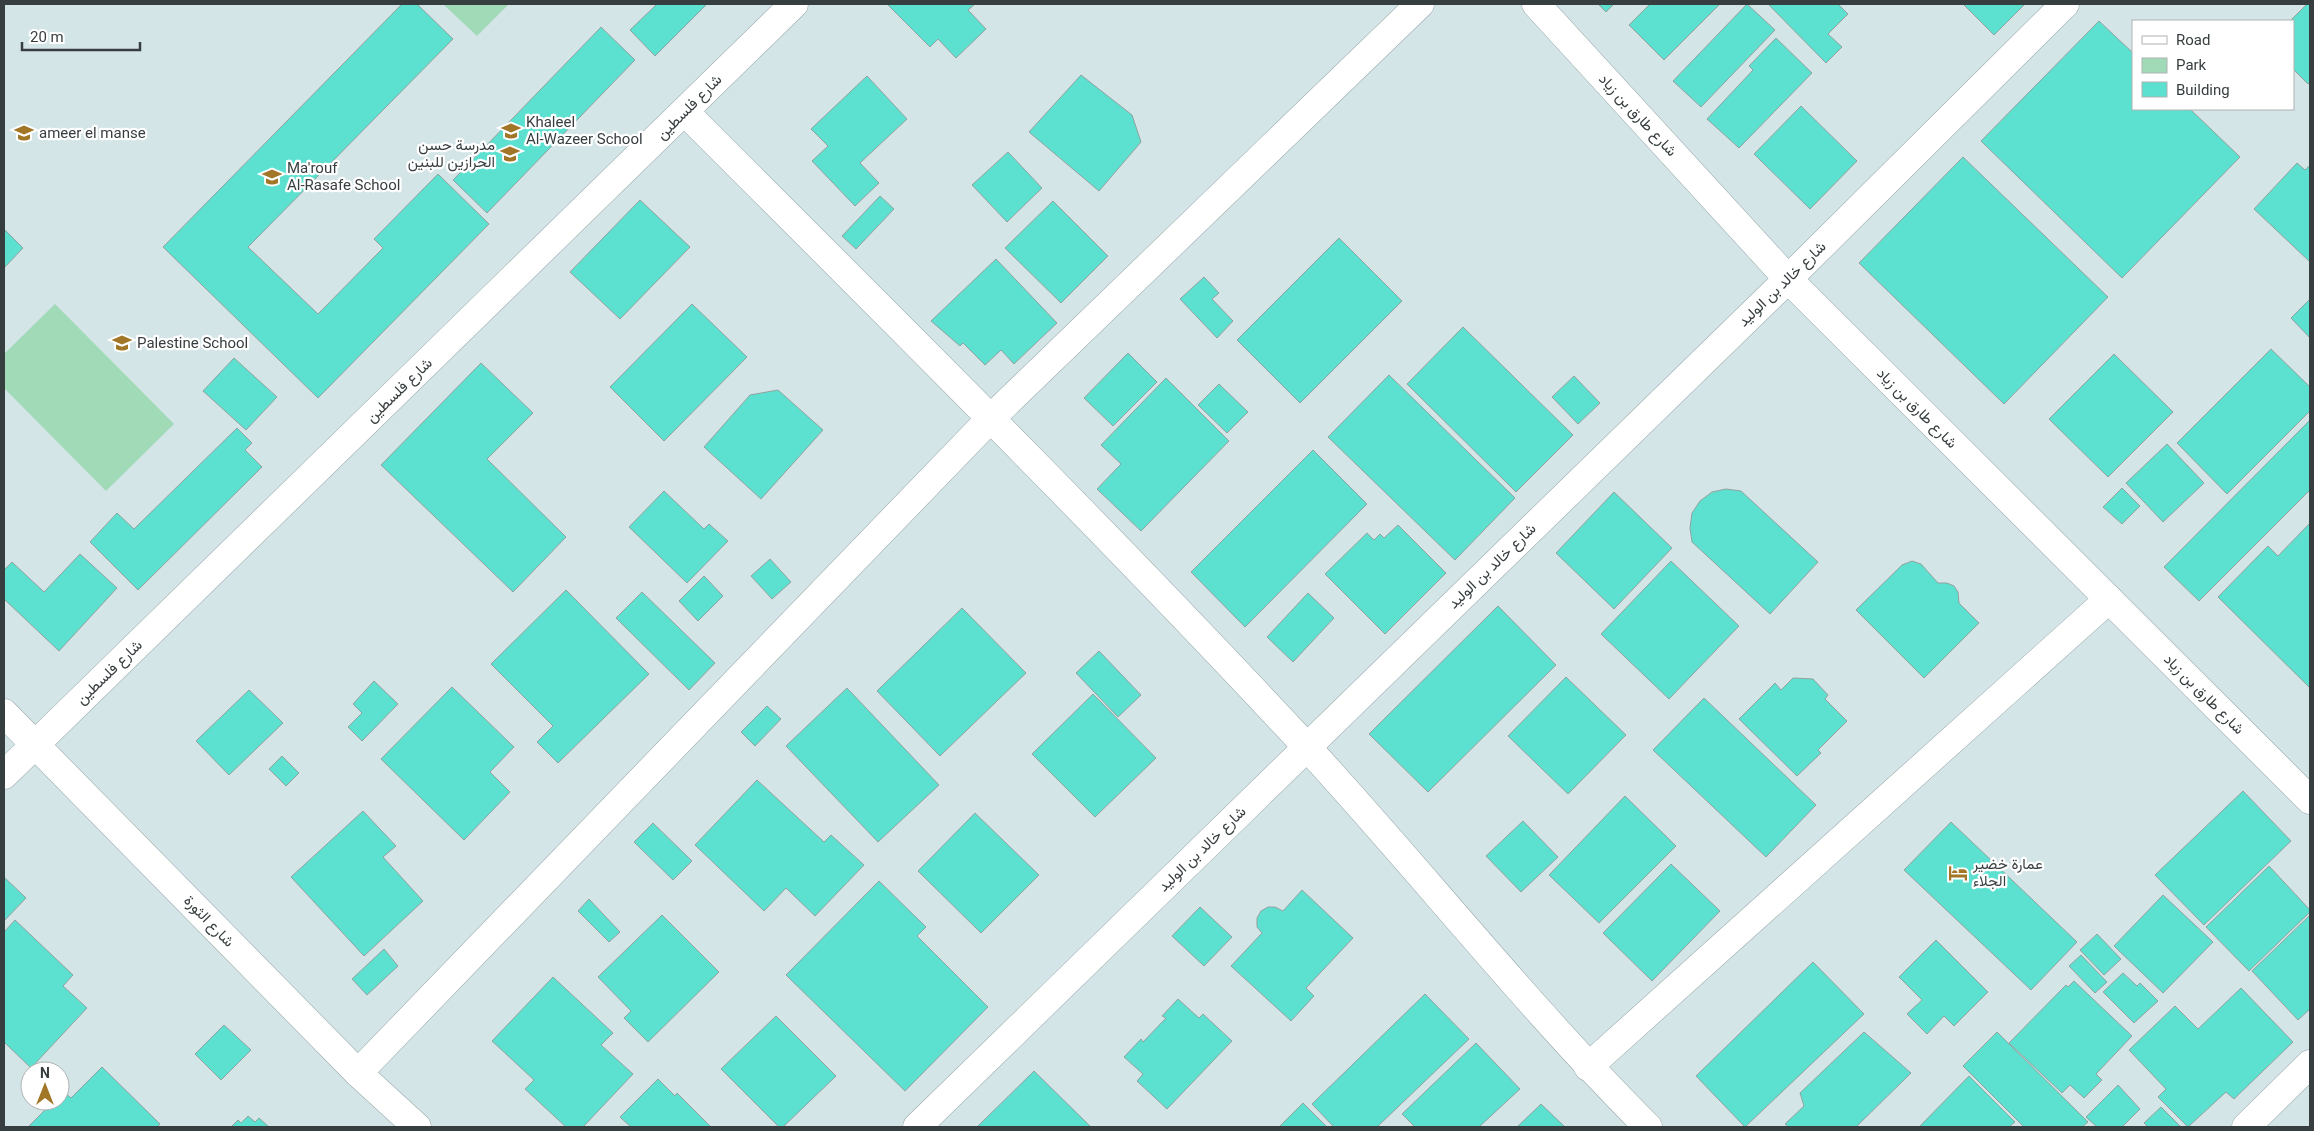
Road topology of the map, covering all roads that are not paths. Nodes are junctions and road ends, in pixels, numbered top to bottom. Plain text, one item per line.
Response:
1 (794, 4) edge
2 (1420, 4) edge
3 (1536, 4) edge
4 (2065, 4) edge
5 (685, 112) junction
6 (1788, 279) junction
7 (991, 418) junction
8 (2109, 599) junction
9 (4, 713) edge
10 (35, 744) junction
11 (1306, 746) junction
12 (4, 775) edge
13 (2310, 800) edge
14 (2310, 1064) edge
15 (1588, 1067) junction
16 (358, 1073) junction
17 (417, 1127) edge
18 (917, 1127) edge
19 (1648, 1127) edge
20 (2246, 1127) edge

1 - 5 street, شارع فلسطين
2 - 7 street
3 - 6 street, شارع طارق بن زياد
4 - 6 street, شارع خالد بن الوليد
5 - 7 street
5 - 10 street, شارع فلسطين
6 - 8 street, شارع طارق بن زياد
6 - 11 street, شارع خالد بن الوليد
7 - 11 street
7 - 16 street
8 - 13 street, شارع طارق بن زياد
8 - 15 street
9 - 10 street, شارع الثورة
10 - 12 street, شارع فلسطين
10 - 16 street, شارع الثورة
11 - 15 street
11 - 18 street, شارع خالد بن الوليد
14 - 20 street
15 - 19 street
16 - 17 street, شارع الثورة

